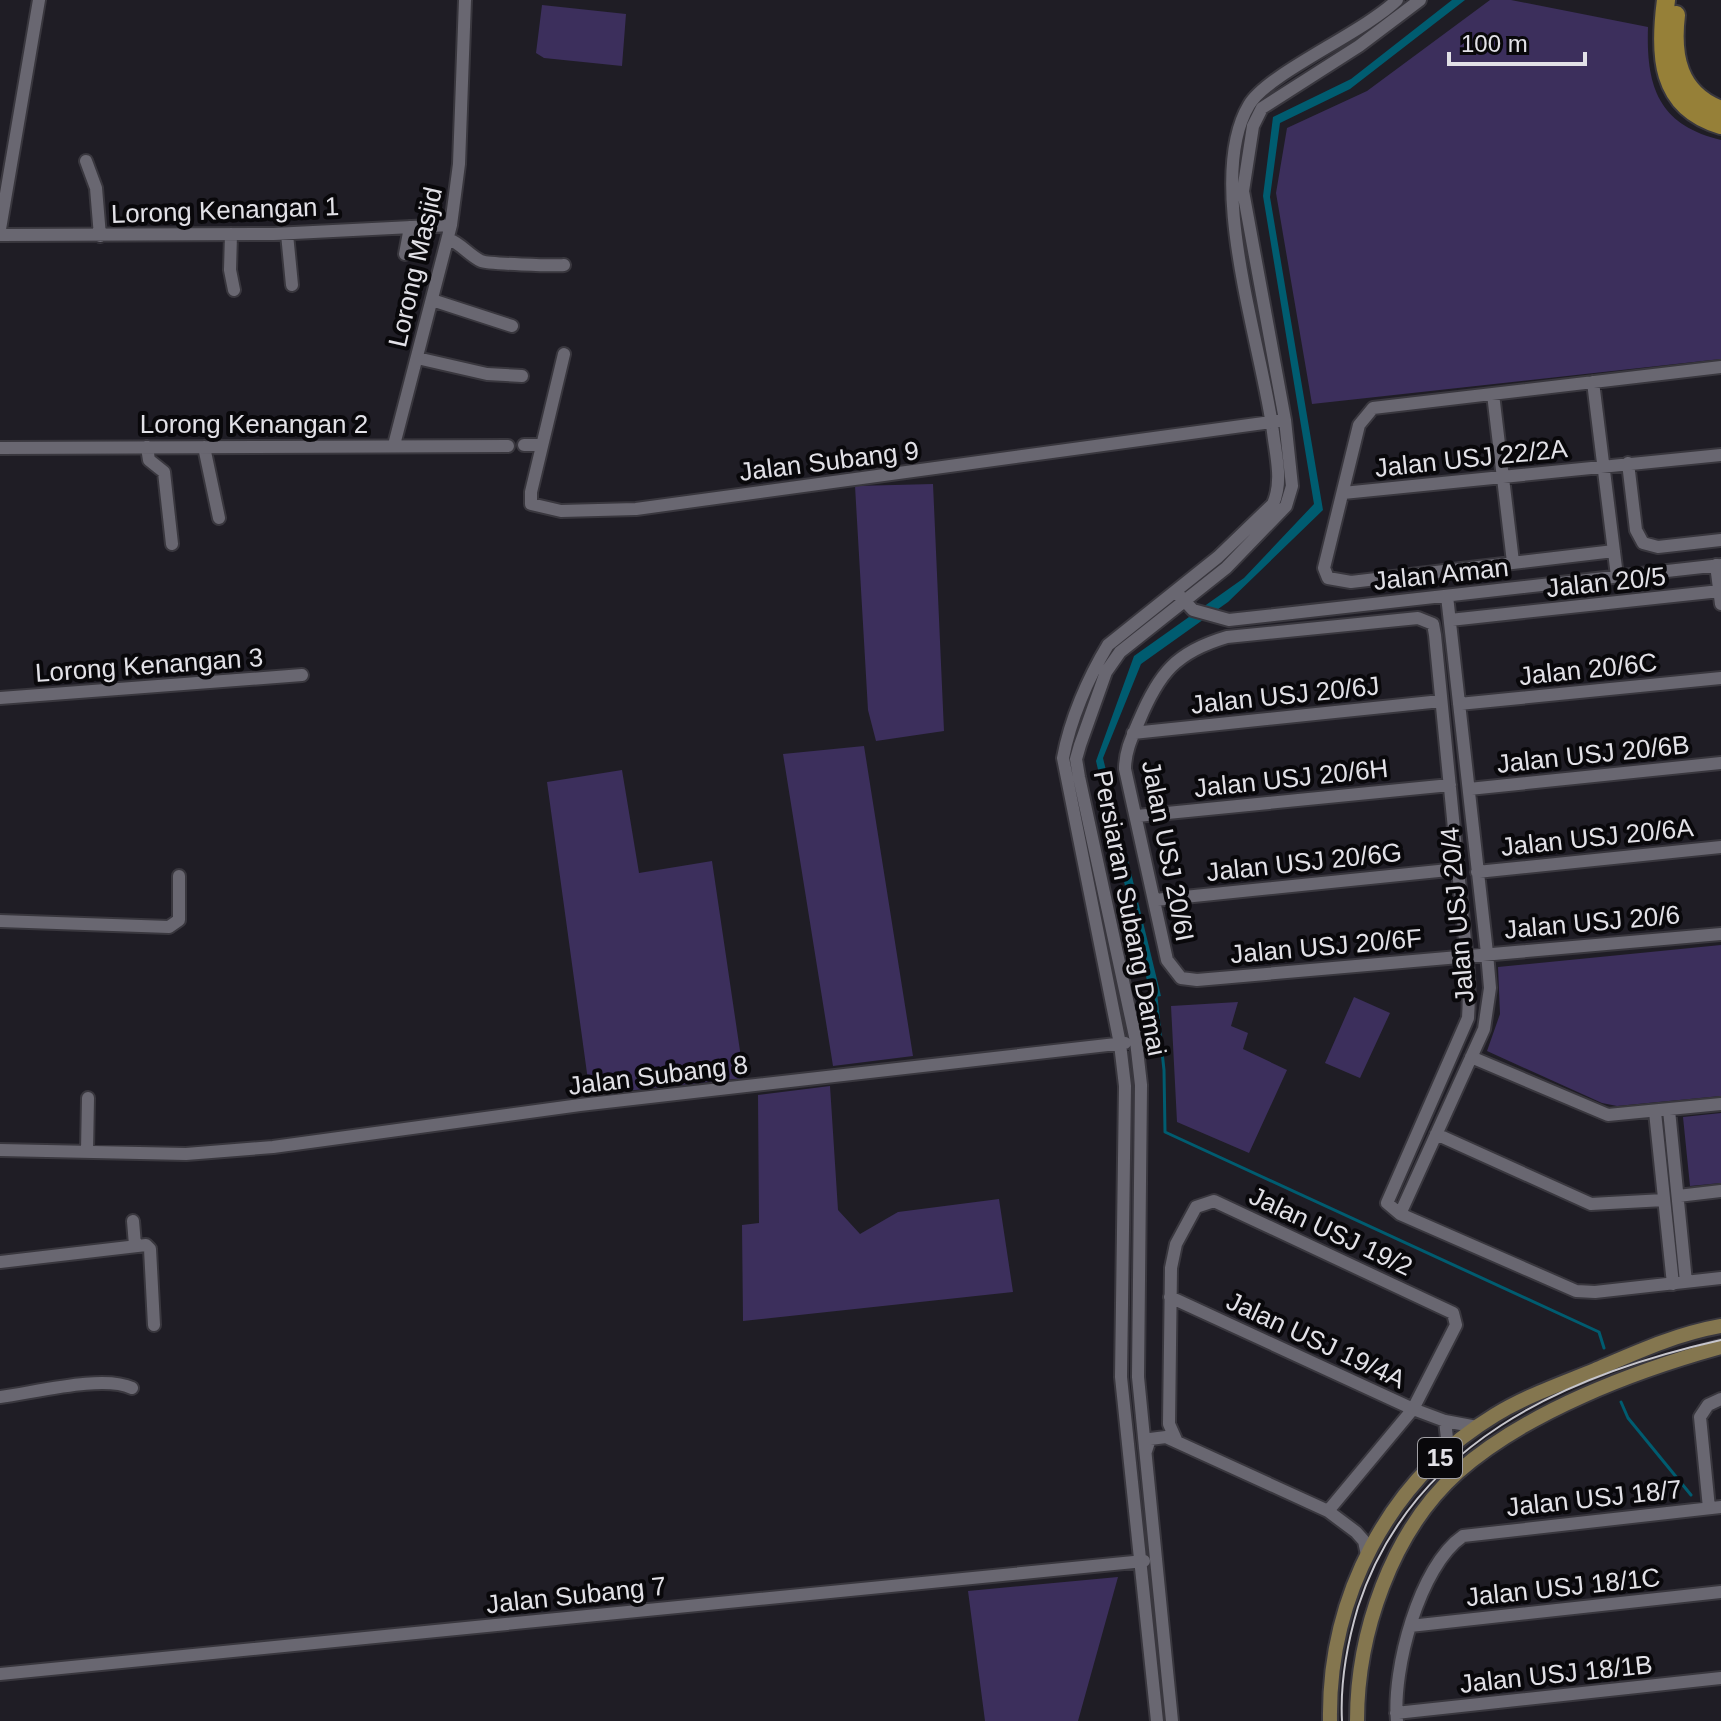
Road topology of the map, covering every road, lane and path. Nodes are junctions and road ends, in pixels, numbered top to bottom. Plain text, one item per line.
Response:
1 (39, 0) edge
2 (465, 0) edge
3 (1397, 0) edge
4 (1420, 0) edge
5 (1666, 0) edge
6 (1678, 0) edge
7 (1677, 82) junction
8 (1721, 110) edge
9 (1721, 125) edge
10 (86, 161) dead end
11 (410, 227) junction
12 (0, 232) edge
13 (450, 232) junction
14 (231, 234) junction
15 (287, 234) junction
16 (100, 236) junction
17 (405, 254) dead end
18 (564, 265) dead end
19 (292, 285) dead end
20 (234, 290) dead end
21 (432, 300) junction
22 (512, 326) dead end
23 (564, 354) dead end
24 (417, 358) junction
25 (1721, 367) edge
26 (522, 376) dead end
27 (1593, 382) junction
28 (1493, 394) junction
29 (1278, 421) junction
30 (394, 445) junction
31 (524, 445) dead end
32 (541, 445) junction
33 (508, 446) dead end
34 (147, 447) junction
35 (204, 447) junction
36 (0, 448) edge
37 (1721, 455) edge
38 (1628, 463) junction
39 (1603, 467) junction
40 (1502, 476) junction
41 (1343, 493) junction
42 (219, 518) dead end
43 (1721, 540) edge
44 (172, 544) dead end
45 (1614, 551) junction
46 (1513, 562) junction
47 (1719, 565) edge
48 (1617, 576) junction
49 (1447, 596) junction
50 (1720, 598) edge
51 (1182, 599) junction
52 (1450, 620) junction
53 (302, 675) dead end
54 (1721, 678) edge
55 (0, 698) edge
56 (1441, 701) junction
57 (1459, 704) junction
58 (1133, 733) junction
59 (1721, 763) edge
60 (1450, 785) junction
61 (1469, 789) junction
62 (1137, 816) junction
63 (1721, 847) edge
64 (1458, 869) junction
65 (1477, 872) junction
66 (179, 876) dead end
67 (1155, 900) junction
68 (0, 921) edge
69 (1721, 934) edge
70 (1487, 953) junction
71 (1466, 954) junction
72 (1189, 980) joint
73 (1136, 1041) junction
74 (1120, 1044) junction
75 (1471, 1057) junction
76 (88, 1098) dead end
77 (1721, 1104) edge
78 (1669, 1110) junction
79 (1655, 1112) junction
80 (1436, 1134) junction
81 (0, 1150) edge
82 (87, 1151) junction
83 (1721, 1191) edge
84 (1671, 1198) junction
85 (1400, 1214) junction
86 (133, 1221) dead end
87 (141, 1245) junction
88 (0, 1262) edge
89 (1721, 1278) edge
90 (1680, 1283) junction
91 (1170, 1297) junction
92 (154, 1325) dead end
93 (1721, 1326) edge
94 (1721, 1347) edge
95 (132, 1388) dead end
96 (0, 1397) edge
97 (1721, 1399) edge
98 (1413, 1409) junction
99 (1445, 1421) junction
100 (1477, 1427) junction
101 (1177, 1442) junction
102 (1146, 1455) junction
103 (1437, 1460) junction
104 (1721, 1474) edge
105 (1706, 1475) junction
106 (1715, 1507) edge
107 (1328, 1511) junction
108 (1367, 1555) junction
109 (1156, 1560) junction
110 (1139, 1561) junction
111 (1721, 1592) edge
112 (1410, 1626) junction
113 (0, 1674) edge
114 (1721, 1678) edge
115 (1397, 1717) edge
116 (1157, 1721) edge
117 (1172, 1721) edge
118 (1330, 1721) edge
119 (1357, 1721) edge

1 - 12 street
2 - 13 street, Lorong Masjid
3 - 29 street, Persiaran Subang Damai
4 - 29 street, Persiaran Subang Damai
5 - 7 highway
6 - 7 highway
7 - 8 highway
7 - 9 highway
10 - 16 street
11 - 13 street, Lorong Kenangan 1
11 - 15 street, Lorong Kenangan 1
11 - 17 street
12 - 16 street, Lorong Kenangan 1
13 - 18 street
13 - 21 street, Lorong Masjid
14 - 15 street, Lorong Kenangan 1
14 - 16 street, Lorong Kenangan 1
14 - 20 street
15 - 19 street
21 - 22 street
21 - 24 street, Lorong Masjid
23 - 32 street, Jalan Subang 9
24 - 26 street
24 - 30 street, Lorong Masjid
25 - 27 street
27 - 28 street
27 - 39 street
28 - 40 street
28 - 41 street
29 - 32 street, Jalan Subang 9
29 - 51 street, Persiaran Subang Damai
30 - 33 street, Lorong Kenangan 2
30 - 35 street, Lorong Kenangan 2
31 - 32 street
34 - 35 street, Lorong Kenangan 2
34 - 36 street, Lorong Kenangan 2
34 - 44 street
35 - 42 street
37 - 38 street, Jalan USJ 22/2A
38 - 39 street, Jalan USJ 22/2A
38 - 43 street
39 - 40 street, Jalan USJ 22/2A
39 - 45 street
40 - 41 street, Jalan USJ 22/2A
40 - 46 street
41 - 46 street
45 - 46 street
45 - 48 street
47 - 48 street, Jalan Aman
47 - 50 street
48 - 49 street, Jalan Aman
49 - 51 street, Jalan Aman
49 - 52 street, Jalan USJ 20/4
50 - 52 street, Jalan 20/5
51 - 73 street, Persiaran Subang Damai
51 - 74 street, Persiaran Subang Damai
52 - 57 street, Jalan USJ 20/4
53 - 55 street, Lorong Kenangan 3
54 - 57 street, Jalan 20/6C
56 - 58 street, Jalan USJ 20/6J
56 - 58 street, Jalan USJ 20/6I
56 - 60 street
57 - 61 street, Jalan USJ 20/4
58 - 62 street, Jalan USJ 20/6I
59 - 61 street, Jalan USJ 20/6B
60 - 62 street, Jalan USJ 20/6H
60 - 64 street
61 - 65 street, Jalan USJ 20/4
62 - 67 street, Jalan USJ 20/6I
63 - 65 street, Jalan USJ 20/6A
64 - 67 street, Jalan USJ 20/6G
64 - 71 street
65 - 70 street, Jalan USJ 20/4
66 - 68 street
67 - 72 street, Jalan USJ 20/6I
69 - 70 street, Jalan USJ 20/6
70 - 71 street, Jalan USJ 20/6
70 - 75 street, Jalan USJ 20/4
71 - 72 street, Jalan USJ 20/6F
71 - 85 street
73 - 74 street, Jalan Subang 8
73 - 102 street, Persiaran Subang Damai
74 - 82 street, Jalan Subang 8
74 - 110 street, Persiaran Subang Damai
75 - 79 street
75 - 80 street, Jalan USJ 20/4
76 - 82 street
77 - 78 street
78 - 79 street
78 - 84 street
79 - 84 street
80 - 84 street
80 - 85 street, Jalan USJ 20/4
81 - 82 street, Jalan Subang 8
83 - 84 street
84 - 90 street
85 - 90 street
86 - 87 street
87 - 88 street
87 - 92 street
89 - 90 street
91 - 98 street, Jalan USJ 19/4A
91 - 98 street, Jalan USJ 19/2
91 - 101 street
93 - 100 main road, 15
94 - 119 main road, 15
95 - 96 street
97 - 105 street
98 - 99 street, Jalan USJ 19/4A
98 - 107 street
99 - 100 street, Jalan USJ 19/4A
99 - 103 street
100 - 103 main road, 15
101 - 102 street
101 - 107 street
102 - 109 street, Persiaran Subang Damai
103 - 108 main road, 15
104 - 105 street
105 - 106 street
106 - 112 street, Jalan USJ 18/7
107 - 108 street
108 - 118 main road, 15
109 - 110 street, Jalan Subang 7
109 - 117 street, Persiaran Subang Damai
110 - 113 street, Jalan Subang 7
110 - 116 street, Persiaran Subang Damai
111 - 112 street, Jalan USJ 18/1C
112 - 115 street
114 - 115 street, Jalan USJ 18/1B

